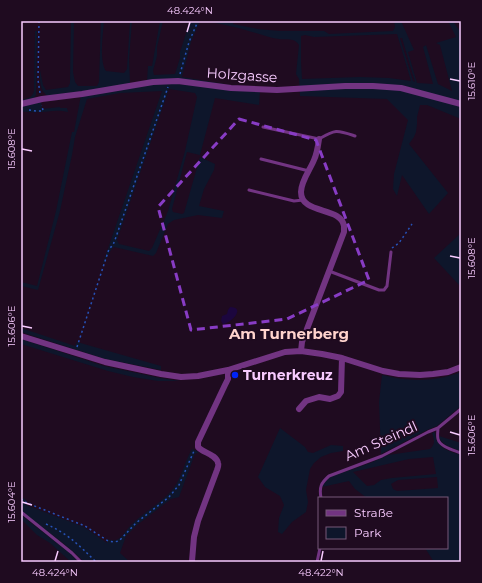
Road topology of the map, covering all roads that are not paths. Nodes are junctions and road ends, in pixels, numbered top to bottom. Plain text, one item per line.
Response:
1 (21, 104) edge
2 (461, 104) edge
3 (263, 127) dead end
4 (355, 136) dead end
5 (319, 140) junction
6 (261, 159) dead end
7 (309, 171) junction
8 (249, 190) dead end
9 (303, 200) junction
10 (391, 252) road end
11 (329, 271) junction
12 (21, 336) edge
13 (301, 351) junction
14 (342, 358) junction
15 (461, 367) edge
16 (228, 370) junction
17 (299, 409) dead end
18 (461, 409) edge
19 (438, 428) junction
20 (461, 453) edge
21 (321, 497) edge
22 (21, 512) edge
23 (320, 549) edge
24 (192, 561) dead end
25 (81, 562) edge
26 (317, 562) edge

1 - 2 street, Holzgasse
3 - 5 lane
4 - 5 lane
5 - 7 street
6 - 7 lane
7 - 9 street
8 - 9 lane
9 - 11 street
10 - 11 lane
11 - 13 street
12 - 16 street
13 - 14 street
13 - 16 street
14 - 15 street
14 - 17 street
16 - 24 street
18 - 19 lane, Am Steindl
19 - 20 lane
19 - 21 lane, Am Steindl
22 - 25 lane
23 - 26 lane

